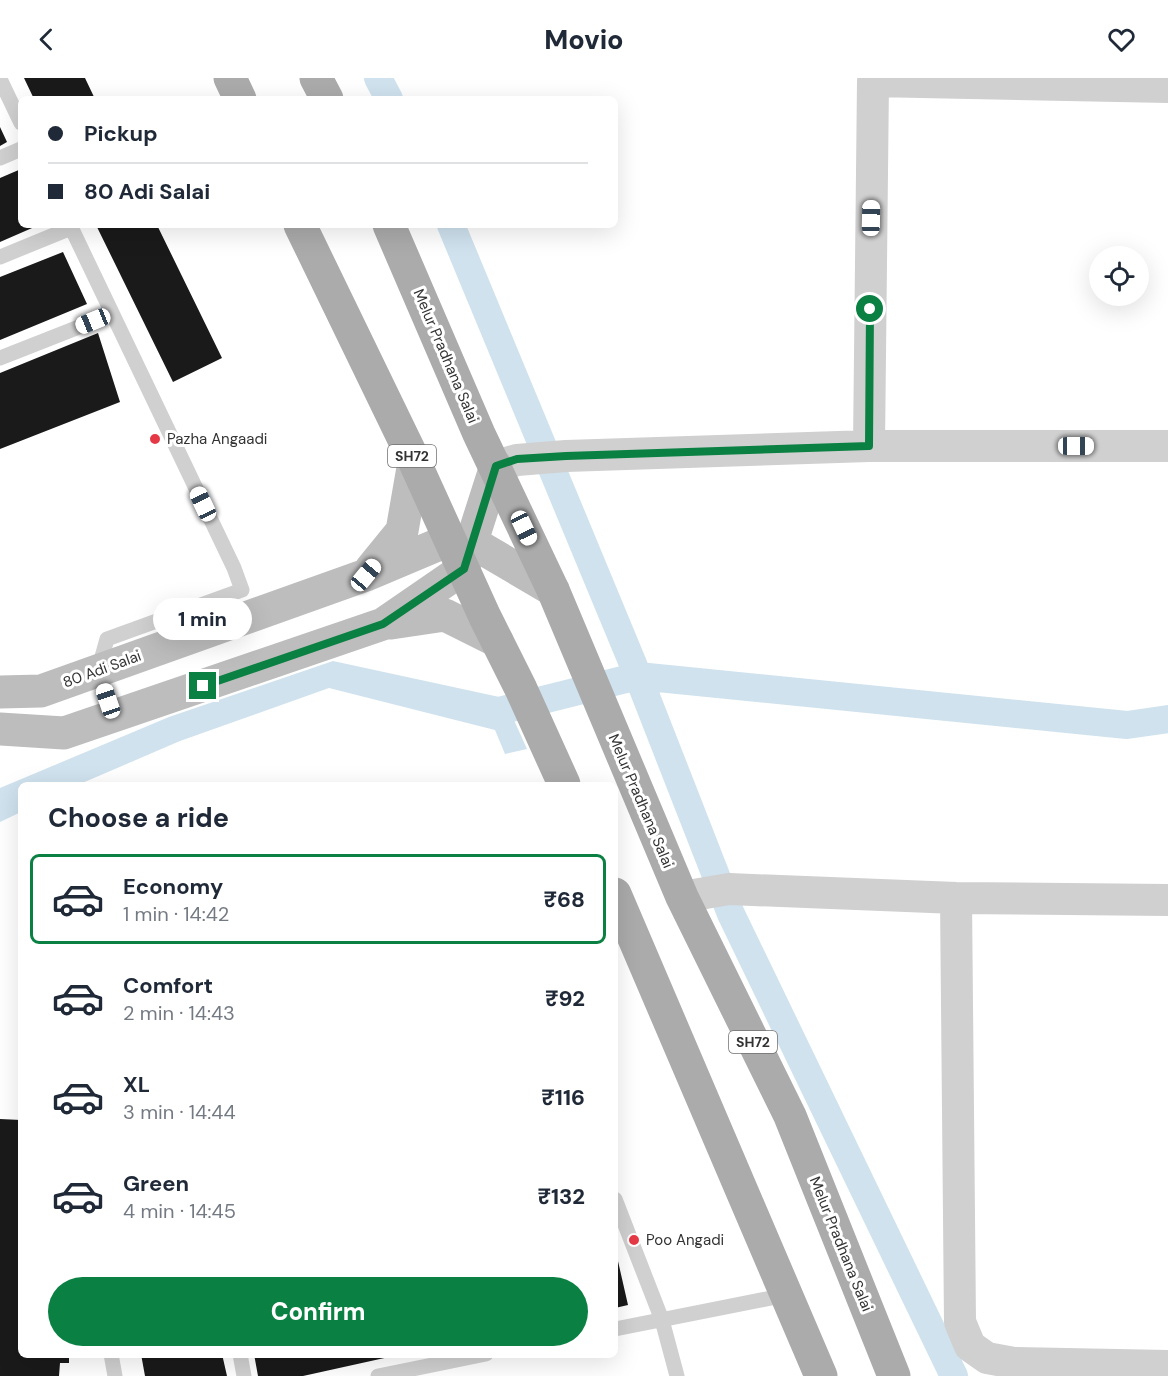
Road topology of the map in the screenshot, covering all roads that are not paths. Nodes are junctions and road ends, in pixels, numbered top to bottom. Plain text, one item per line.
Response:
1 (230, 78) edge
2 (316, 78) edge
3 (0, 79) edge
4 (1168, 87) edge
5 (239, 96) edge
6 (325, 96) edge
7 (18, 117) edge
8 (18, 150) edge
9 (0, 158) edge
10 (65, 228) edge
11 (71, 228) edge
12 (301, 228) edge
13 (391, 228) edge
14 (0, 257) edge
15 (112, 314) junction
16 (0, 358) edge
17 (869, 446) junction
18 (1168, 446) edge
19 (414, 462) junction
20 (506, 463) junction
21 (462, 550) junction
22 (366, 575) junction
23 (553, 590) junction
24 (383, 624) junction
25 (496, 641) junction
26 (98, 671) junction
27 (0, 692) edge
28 (113, 716) junction
29 (0, 729) edge
30 (563, 782) edge
31 (682, 897) junction
32 (956, 898) junction
33 (1168, 900) edge
34 (618, 901) edge
35 (618, 1210) edge
36 (786, 1295) junction
37 (662, 1320) junction
38 (618, 1328) edge
39 (112, 1358) edge
40 (241, 1358) edge
41 (467, 1358) edge
42 (1168, 1365) edge
43 (385, 1375) edge
44 (115, 1376) edge
45 (244, 1376) edge
46 (677, 1376) edge
47 (821, 1376) edge
48 (894, 1376) edge

1 - 5 main road
2 - 6 main road
3 - 7 lane
4 - 17 street
8 - 9 lane
10 - 14 lane
11 - 15 lane
12 - 19 main road, SH72
13 - 20 main road, Melur Pradhana Salai / SH72
15 - 16 lane
15 - 26 lane
17 - 18 street
17 - 20 street
19 - 21 main road, SH72
19 - 22 main road
20 - 21 main road
20 - 23 main road, Melur Pradhana Salai / SH72
21 - 22 main road, 80 Adi Salai
21 - 23 main road
21 - 24 main road
21 - 25 main road, SH72
22 - 26 main road, 80 Adi Salai
23 - 31 main road, Melur Pradhana Salai / SH72
24 - 25 main road
24 - 28 main road
25 - 30 main road, SH72
26 - 27 main road, 80 Adi Salai
26 - 28 lane
28 - 29 main road
31 - 32 street
31 - 48 main road, Melur Pradhana Salai / SH72
32 - 33 street
32 - 42 street
34 - 36 main road
35 - 37 lane
36 - 37 lane
36 - 47 main road
37 - 38 lane
37 - 46 lane
39 - 44 lane
40 - 45 lane
41 - 43 lane

